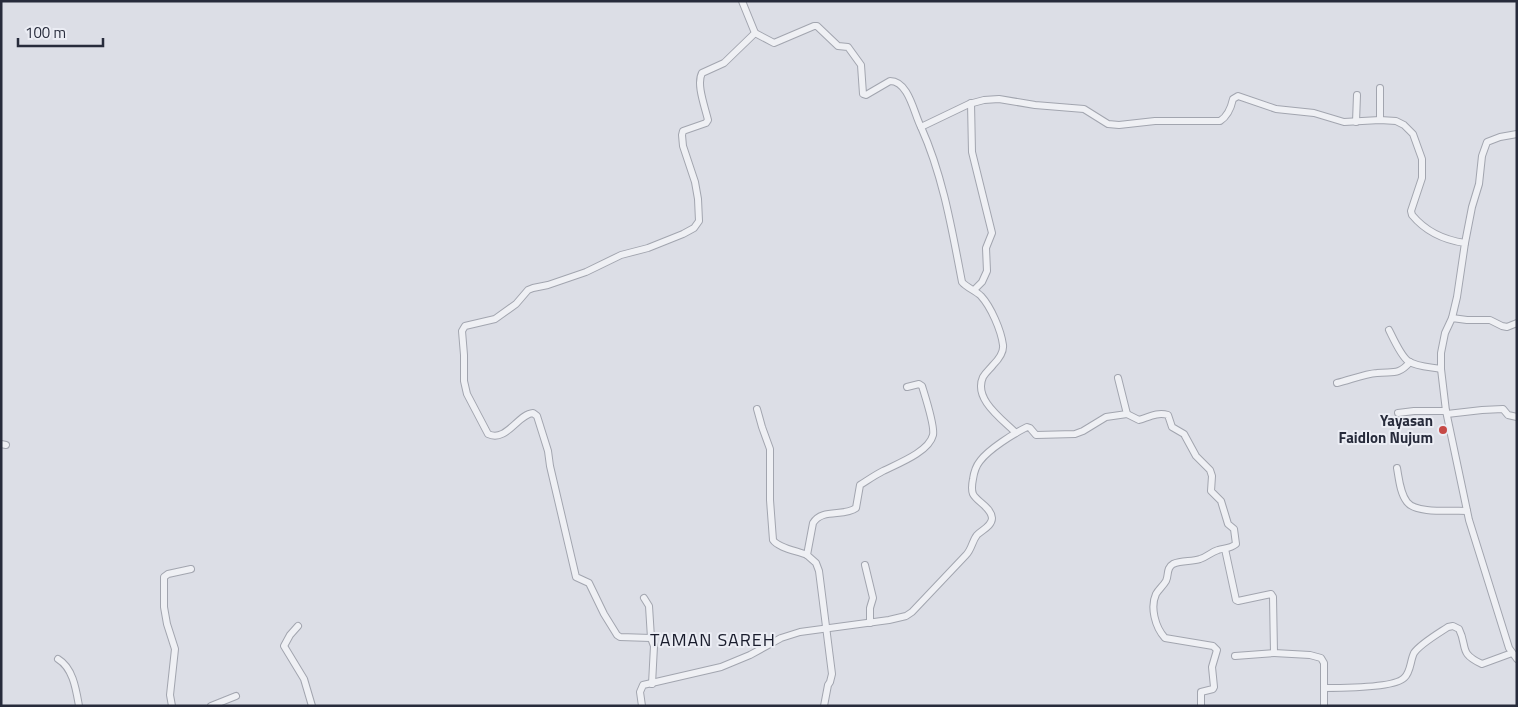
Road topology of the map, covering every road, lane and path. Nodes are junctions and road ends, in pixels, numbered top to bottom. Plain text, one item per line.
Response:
1 (742, 1) edge
2 (755, 33) junction
3 (1380, 88) dead end
4 (1357, 95) dead end
5 (971, 103) junction
6 (1380, 120) junction
7 (1356, 122) junction
8 (921, 127) junction
9 (1517, 134) edge
10 (1465, 243) junction
11 (974, 290) junction
12 (1452, 318) junction
13 (1517, 323) edge
14 (1388, 330) dead end
15 (1410, 362) junction
16 (1440, 368) junction
17 (1118, 378) dead end
18 (1337, 383) dead end
19 (907, 387) dead end
20 (758, 410) dead end
21 (1398, 413) dead end
22 (1446, 413) junction
23 (1127, 414) junction
24 (1517, 417) edge
25 (1016, 432) junction
26 (1397, 468) dead end
27 (1467, 511) junction
28 (1225, 549) junction
29 (807, 555) junction
30 (865, 565) dead end
31 (191, 569) dead end
32 (644, 598) dead end
33 (870, 623) junction
34 (298, 626) dead end
35 (826, 629) junction
36 (651, 638) junction
37 (1274, 653) junction
38 (1235, 656) dead end
39 (1515, 656) edge
40 (58, 659) dead end
41 (652, 684) junction
42 (1324, 688) junction
43 (236, 696) dead end
44 (79, 706) edge
45 (172, 706) edge
46 (211, 706) edge
47 (312, 706) edge
48 (642, 706) edge
49 (824, 706) edge
50 (1201, 706) edge
51 (1324, 706) edge

1 - 2 street
2 - 8 street
2 - 36 street
3 - 6 street
4 - 7 street
5 - 7 street
5 - 8 street
5 - 11 street
6 - 7 street
6 - 10 street
8 - 11 street
9 - 10 street
10 - 12 street
11 - 25 street
12 - 13 street
12 - 16 street
14 - 15 street
15 - 16 street
15 - 18 street
16 - 22 street
17 - 23 street
19 - 29 street
20 - 29 street
21 - 22 street
22 - 24 street
22 - 27 street
23 - 25 street
23 - 28 street
25 - 33 street
26 - 27 street
27 - 39 street
28 - 37 street
28 - 50 street
29 - 35 street
30 - 33 street
31 - 45 street
32 - 36 street
33 - 35 street
34 - 47 street
35 - 41 street
35 - 49 street
36 - 41 street
37 - 38 street
37 - 42 street
39 - 42 street
40 - 44 street
41 - 48 street
42 - 51 street
43 - 46 street

